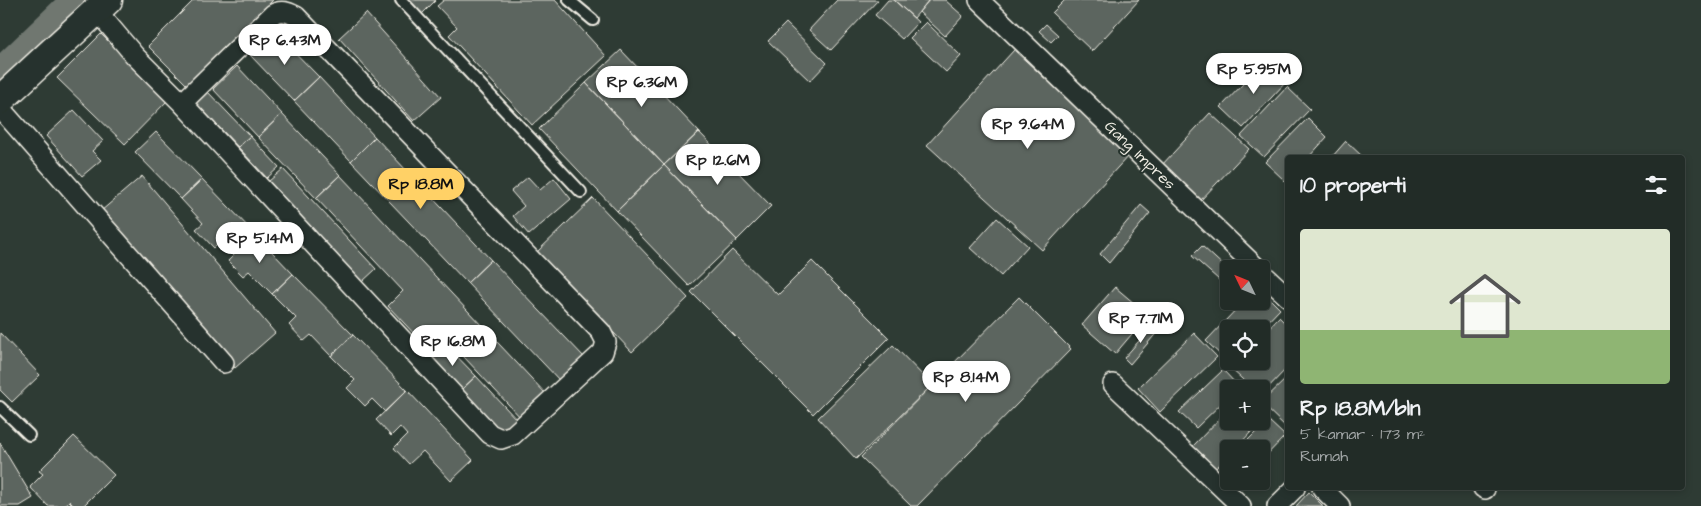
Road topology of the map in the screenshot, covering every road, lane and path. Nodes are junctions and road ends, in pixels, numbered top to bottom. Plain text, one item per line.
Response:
1 (401, 0) edge
2 (569, 0) edge
3 (979, 0) edge
4 (102, 6) edge
5 (593, 20) dead end
6 (0, 100) edge
7 (182, 103) junction
8 (0, 108) edge
9 (581, 192) dead end
10 (1249, 260) edge
11 (1270, 281) edge
12 (1285, 295) edge
13 (224, 364) dead end
14 (1113, 384) dead end
15 (0, 407) edge
16 (29, 435) dead end
17 (1293, 490) edge
18 (1324, 490) edge
19 (1241, 506) edge
20 (1277, 506) edge
21 (1340, 506) edge

1 - 9 lane
2 - 5 lane
3 - 10 street, Gang Impres
4 - 6 main road
4 - 7 street
7 - 7 street
8 - 13 street
11 - 12 street
14 - 19 street
15 - 16 lane
17 - 20 street
18 - 21 street

